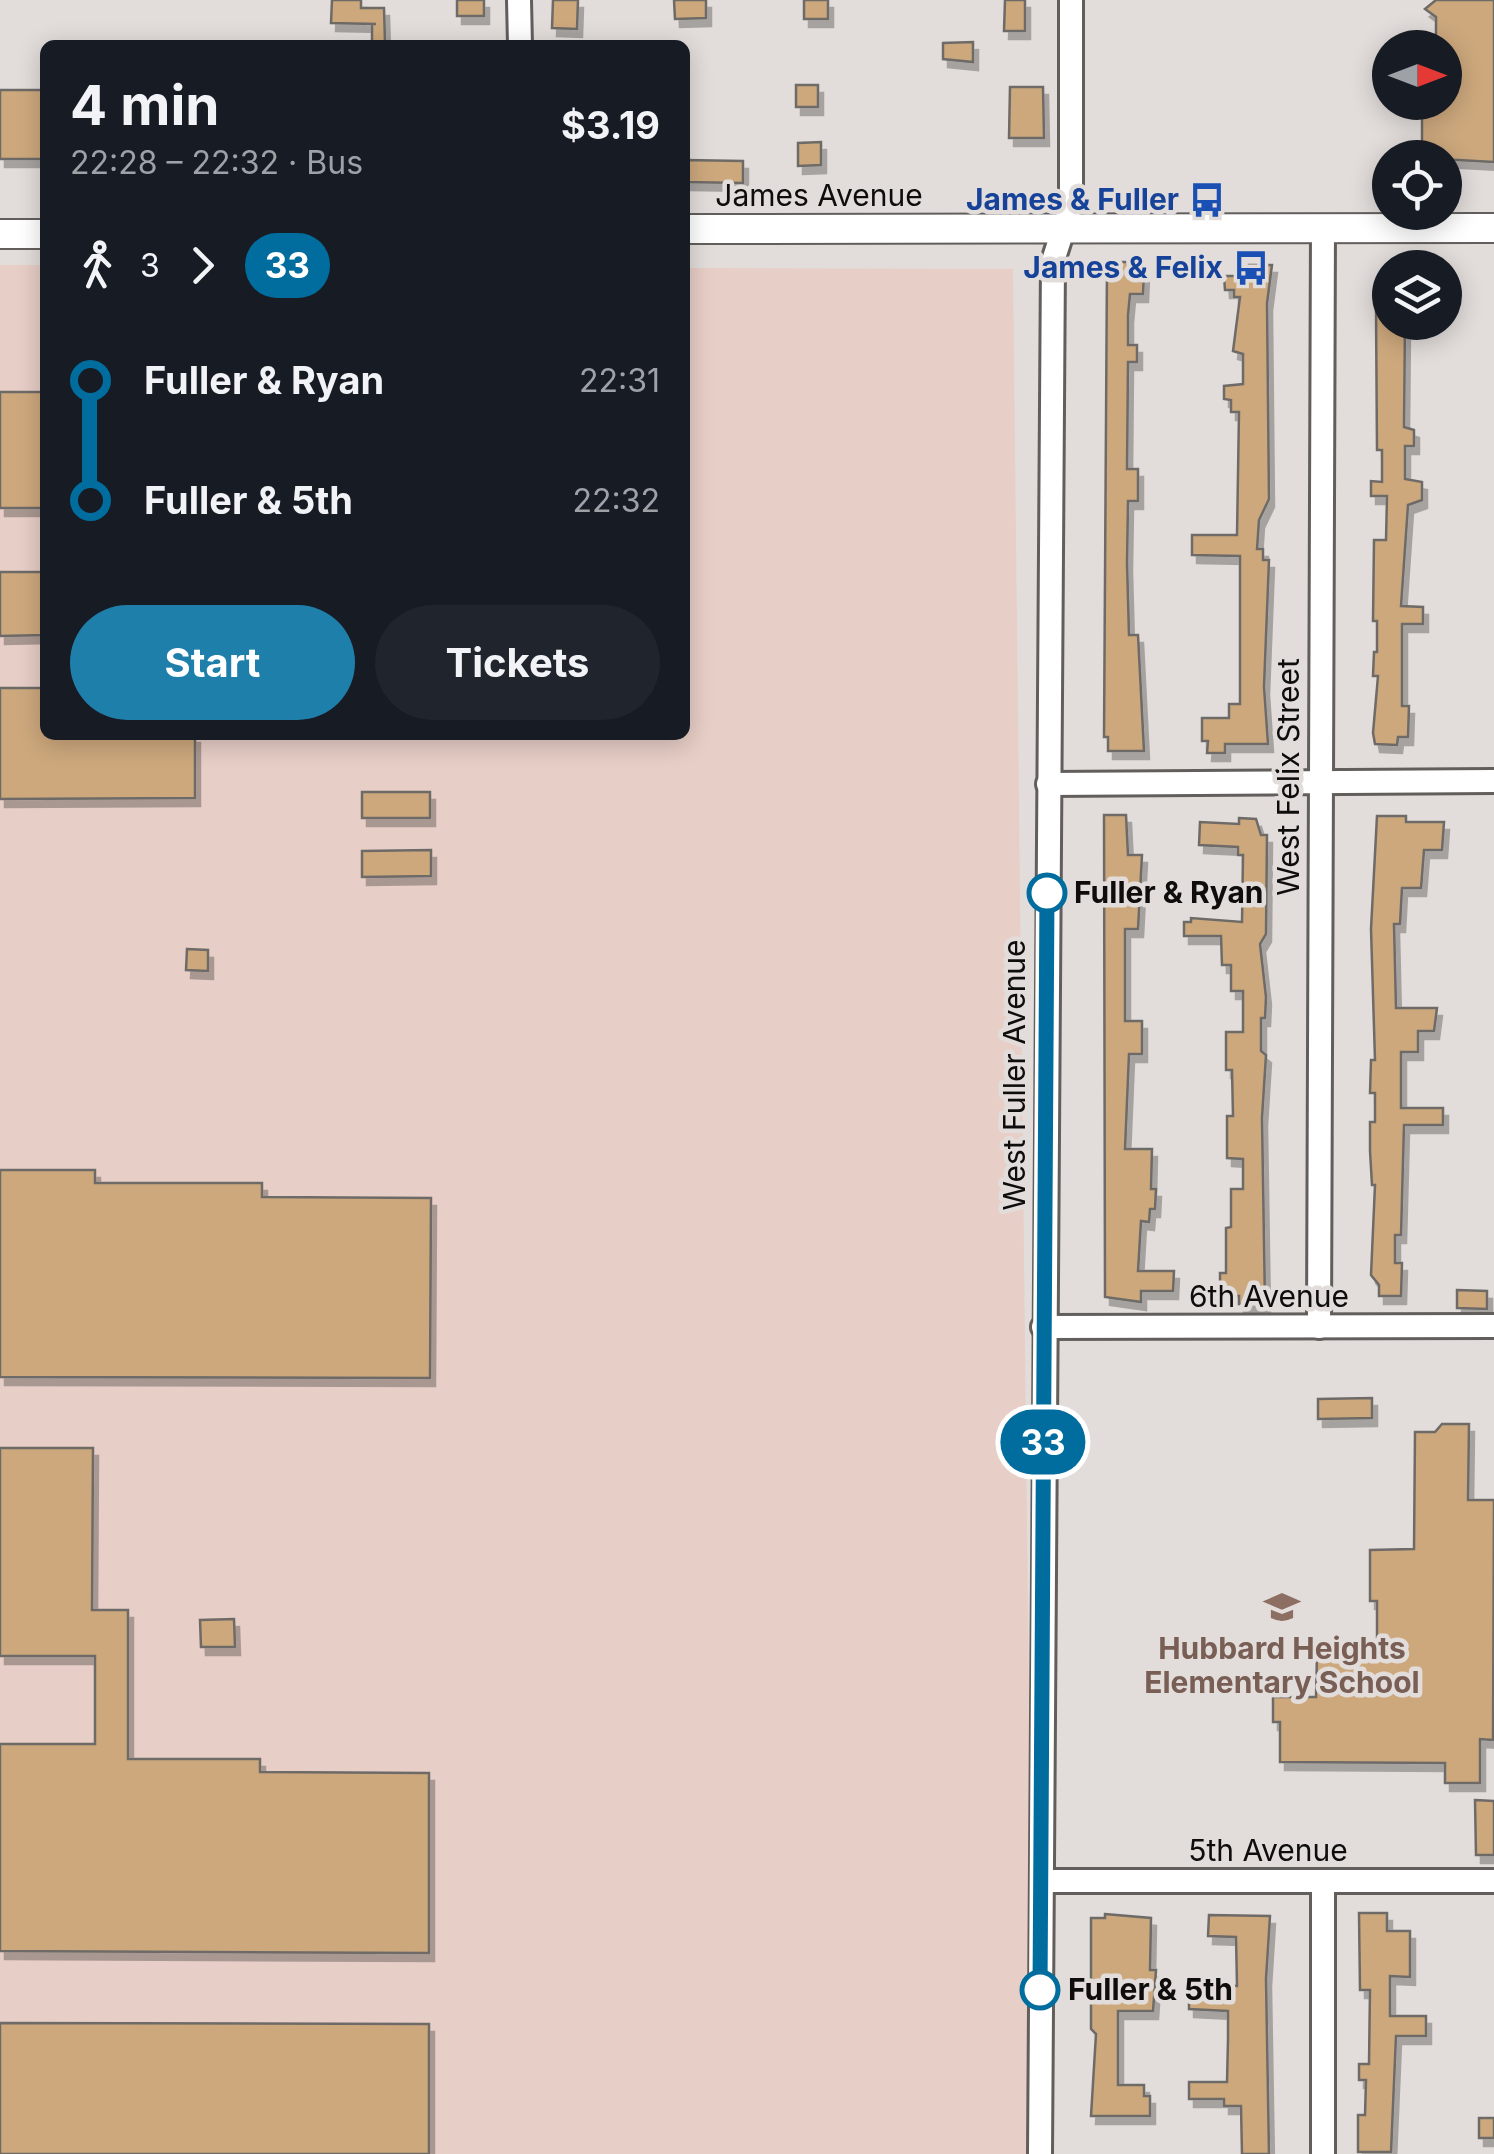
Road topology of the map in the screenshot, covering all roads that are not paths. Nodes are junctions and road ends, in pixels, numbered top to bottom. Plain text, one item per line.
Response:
1 (519, 0) edge
2 (1071, 0) edge
3 (520, 40) edge
4 (1062, 228) junction
5 (1323, 228) junction
6 (1494, 228) edge
7 (690, 229) edge
8 (0, 234) edge
9 (40, 234) edge
10 (1494, 781) edge
11 (1319, 782) junction
12 (1048, 784) junction
13 (1494, 1326) edge
14 (1318, 1327) junction
15 (1044, 1328) junction
16 (1042, 1881) junction
17 (1323, 1881) junction
18 (1494, 1881) edge
19 (1040, 2154) edge
20 (1323, 2154) edge

1 - 3 street
2 - 4 street, West Fuller Avenue
4 - 5 main road, James Avenue
4 - 7 main road, James Avenue
4 - 12 street, West Fuller Avenue
5 - 6 main road, James Avenue
5 - 11 street, West Felix Street
8 - 9 main road
10 - 11 street
11 - 12 street
11 - 14 street, West Felix Street
12 - 15 street, West Fuller Avenue
13 - 14 street, 6th Avenue
14 - 15 street, 6th Avenue
15 - 16 street, West Fuller Avenue
16 - 17 street, 5th Avenue
16 - 19 street, West Fuller Avenue
17 - 18 street, 5th Avenue
17 - 20 street

